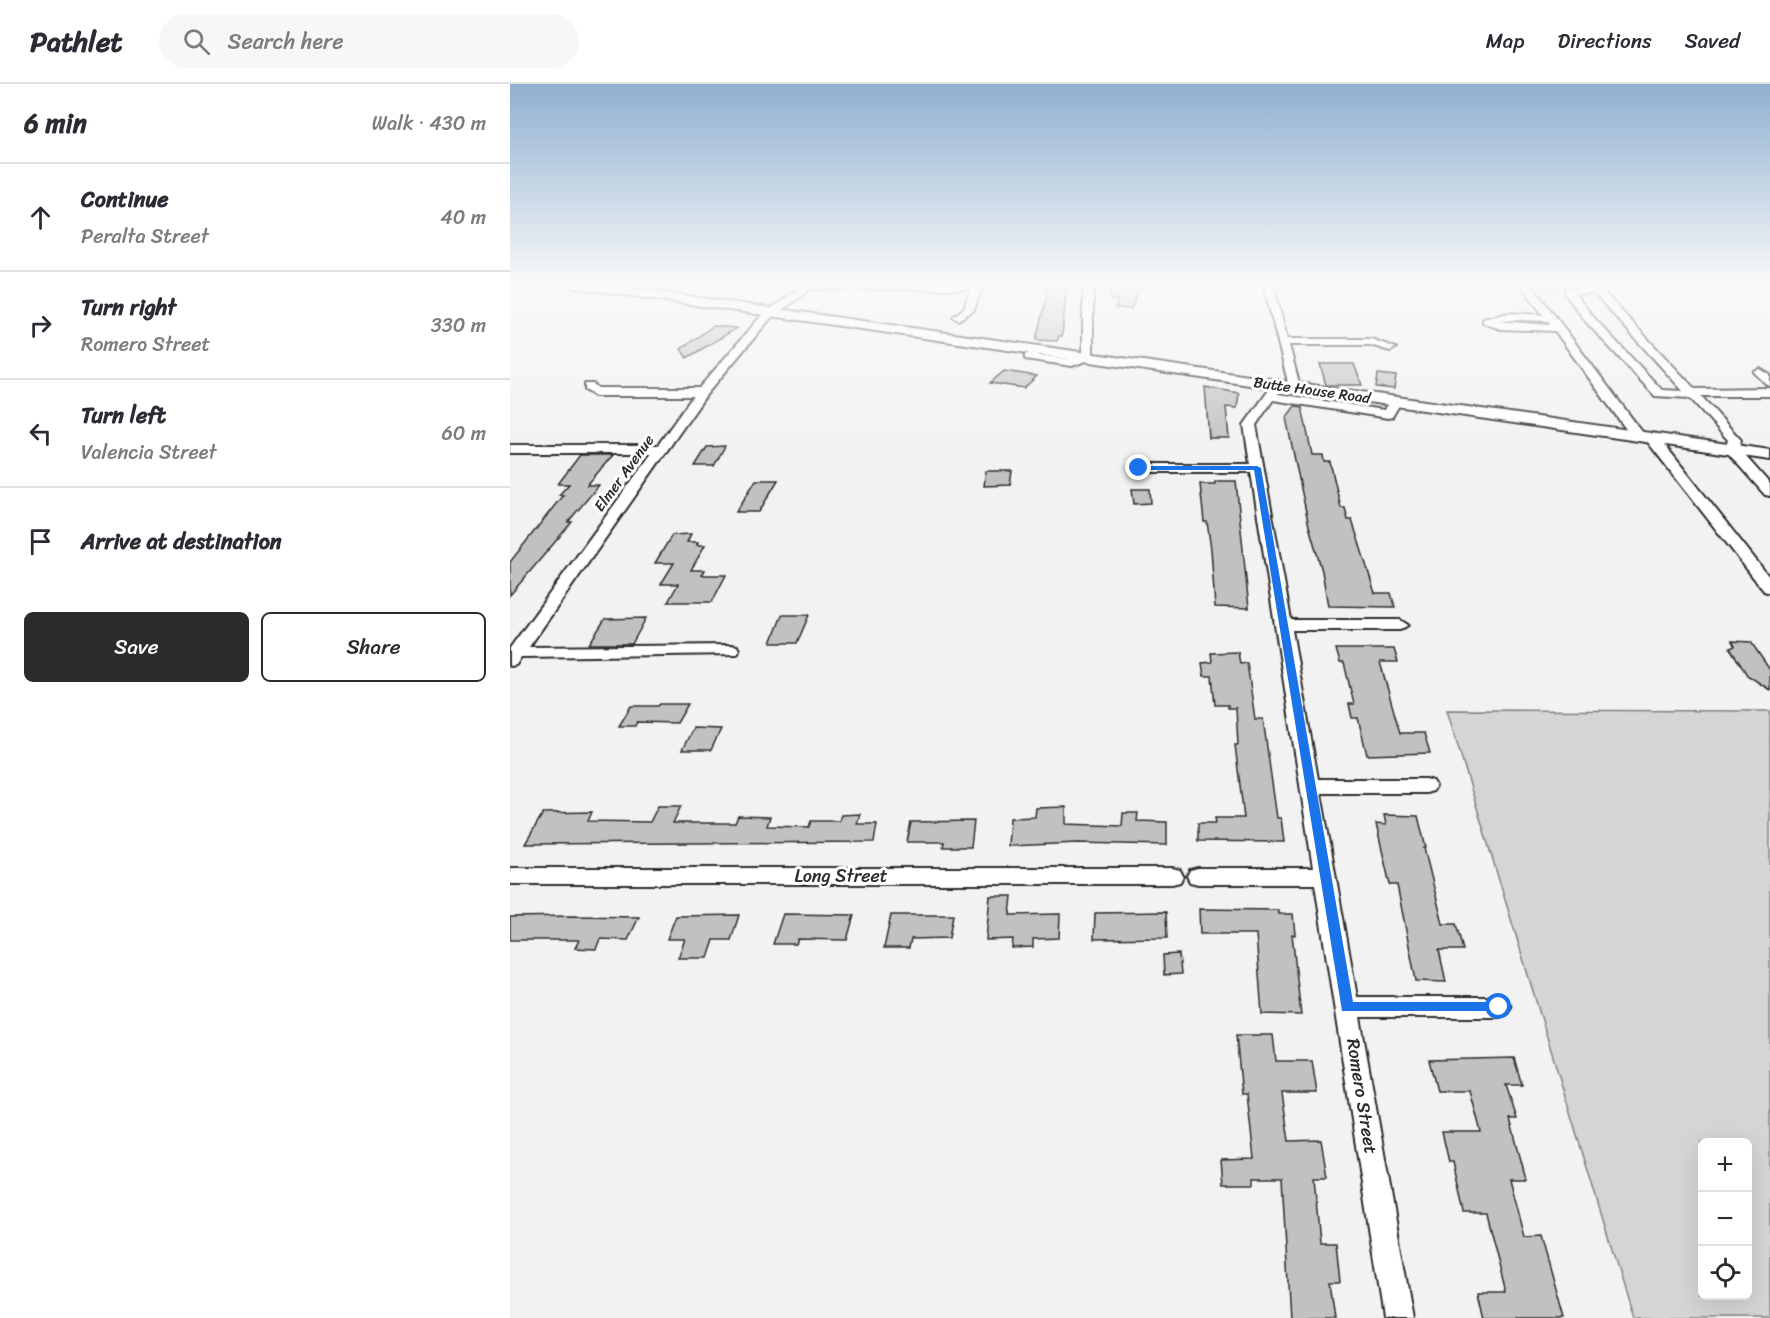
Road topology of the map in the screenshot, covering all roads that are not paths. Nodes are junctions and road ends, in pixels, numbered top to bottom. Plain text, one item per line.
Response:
1 (746, 341) edge
2 (972, 341) edge
3 (1087, 341) edge
4 (1569, 341) edge
5 (1616, 341) edge
6 (1637, 341) edge
7 (1282, 342) joint
8 (1390, 348) dead end
9 (1624, 356) junction
10 (1657, 356) junction
11 (1087, 357) junction
12 (1760, 372) dead end
13 (1770, 382) edge
14 (589, 387) dead end
15 (1281, 390) junction
16 (1770, 392) edge
17 (702, 393) junction
18 (1692, 394) junction
19 (1395, 402) junction
20 (1645, 437) junction
21 (510, 449) edge
22 (662, 449) junction
23 (1732, 449) junction
24 (1770, 455) edge
25 (1139, 468) dead end
26 (1257, 468) junction
27 (1770, 492) edge
28 (1770, 588) edge
29 (1284, 625) junction
30 (1400, 625) dead end
31 (731, 650) dead end
32 (513, 657) edge
33 (1310, 786) junction
34 (1426, 786) dead end
35 (510, 876) edge
36 (1172, 876) dead end
37 (1198, 876) dead end
38 (1325, 876) junction
39 (1347, 1007) junction
40 (1499, 1007) dead end
41 (1398, 1318) edge

1 - 17 street, Elmer Avenue
2 - 11 main road, Butte House Road
3 - 11 street
4 - 20 street
5 - 9 street
6 - 10 street
7 - 8 street
7 - 15 street
9 - 10 street
9 - 18 street
10 - 18 street
11 - 15 main road, Butte House Road
12 - 13 street
14 - 17 street
15 - 19 main road, Butte House Road
15 - 19 street
15 - 26 street, Romero Street
16 - 18 street
17 - 22 street, Elmer Avenue
18 - 23 street
19 - 20 main road, Butte House Road
20 - 23 main road, Butte House Road
20 - 28 street
21 - 22 street
22 - 32 street, Elmer Avenue
23 - 24 main road, Butte House Road
23 - 27 street
25 - 26 street
26 - 29 street, Romero Street
29 - 30 street
29 - 33 street, Romero Street
31 - 32 street
33 - 34 street
33 - 38 street, Romero Street
35 - 36 street, Long Street
37 - 38 street
38 - 39 street, Romero Street
39 - 40 street
39 - 41 street, Romero Street

